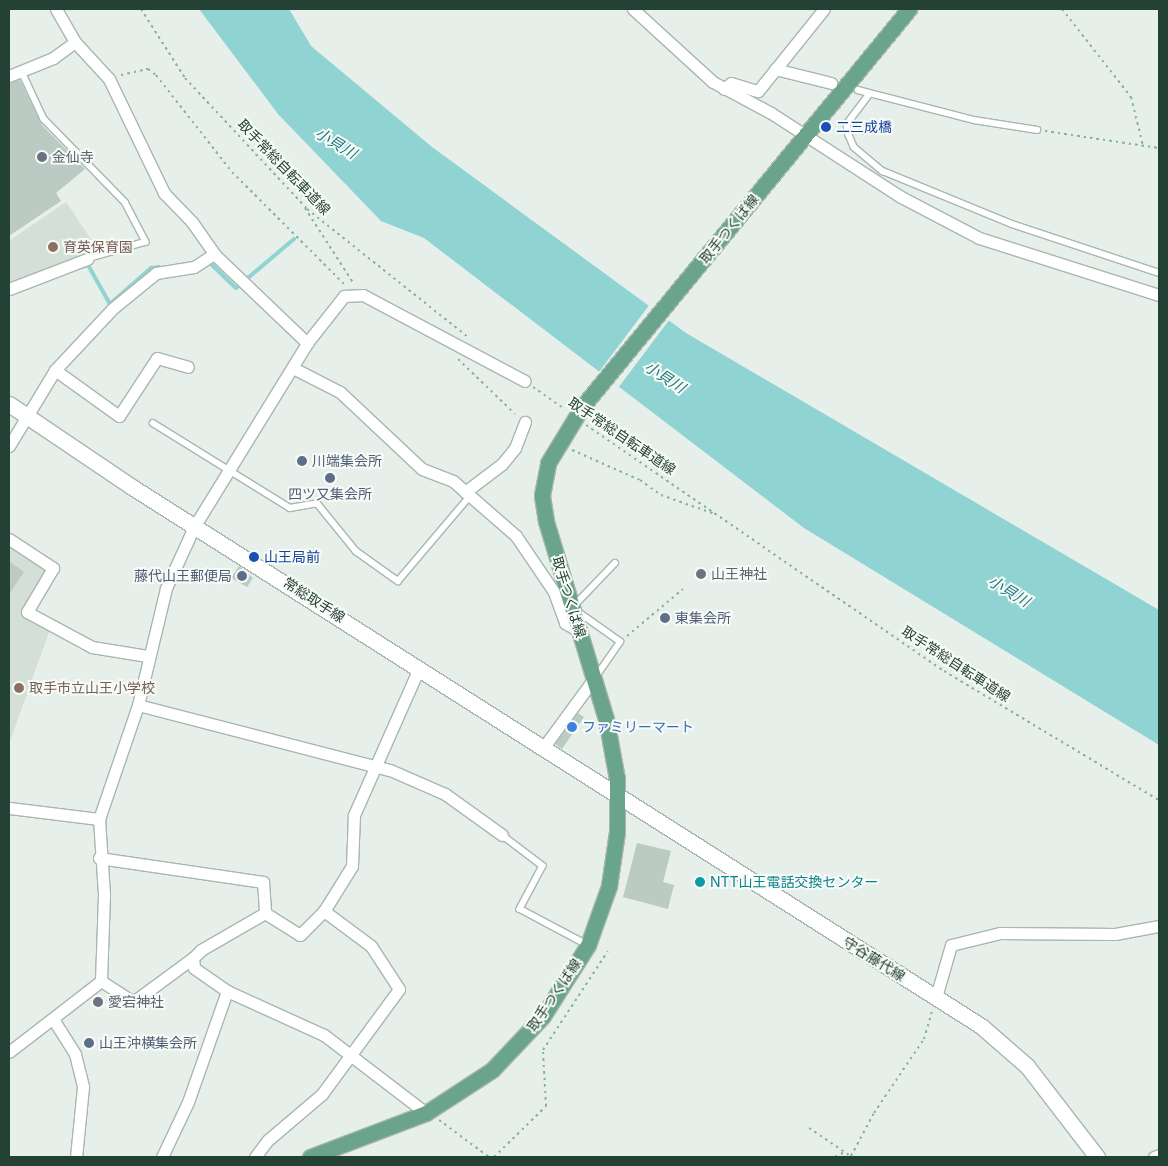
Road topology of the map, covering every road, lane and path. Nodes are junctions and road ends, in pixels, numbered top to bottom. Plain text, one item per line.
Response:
1 (56, 9) edge
2 (141, 9) edge
3 (633, 9) edge
4 (824, 9) edge
5 (909, 9) edge
6 (1062, 9) edge
7 (75, 42) junction
8 (775, 69) junction
9 (22, 72) junction
10 (9, 76) edge
11 (109, 79) junction
12 (831, 84) dead end
13 (724, 89) junction
14 (858, 90) dead end
15 (870, 94) junction
16 (1037, 130) joint
17 (802, 140) junction
18 (1143, 146) junction
19 (1159, 148) edge
20 (303, 204) junction
21 (214, 254) junction
22 (87, 259) joint
23 (1159, 273) edge
24 (9, 290) edge
25 (358, 295) junction
26 (1159, 295) edge
27 (471, 338) dead end
28 (449, 343) junction
29 (307, 344) junction
30 (188, 367) dead end
31 (293, 368) junction
32 (55, 370) junction
33 (525, 381) joint
34 (9, 404) edge
35 (579, 412) junction
36 (23, 417) junction
37 (525, 422) joint
38 (153, 424) dead end
39 (9, 446) edge
40 (566, 447) dead end
41 (232, 472) junction
42 (467, 494) junction
43 (718, 515) junction
44 (194, 527) junction
45 (9, 539) edge
46 (615, 563) dead end
47 (683, 589) dead end
48 (572, 608) junction
49 (579, 631) junction
50 (620, 642) junction
51 (147, 656) junction
52 (419, 668) junction
53 (593, 680) junction
54 (138, 705) junction
55 (543, 748) junction
56 (372, 768) junction
57 (619, 797) junction
58 (1159, 800) edge
59 (9, 808) edge
60 (99, 819) junction
61 (502, 835) joint
62 (99, 858) junction
63 (324, 912) junction
64 (265, 913) junction
65 (1159, 926) edge
66 (588, 945) junction
67 (608, 951) dead end
68 (193, 958) junction
69 (101, 981) junction
70 (227, 991) junction
71 (936, 997) junction
72 (53, 1019) junction
73 (9, 1052) edge
74 (351, 1056) junction
75 (426, 1113) junction
76 (809, 1128) dead end
77 (845, 1152) junction
78 (1159, 1155) edge
79 (852, 1156) edge
80 (76, 1157) edge
81 (162, 1157) edge
82 (255, 1157) edge
83 (310, 1157) edge
84 (489, 1157) edge
85 (494, 1157) edge
86 (835, 1157) edge
87 (1097, 1157) edge
88 (1154, 1157) edge

1 - 7 street
2 - 20 path, 取手常総自転車道線
3 - 13 street
4 - 8 street
5 - 17 main road, 取手つくば線
6 - 18 path
7 - 9 street
7 - 11 street
8 - 12 street
8 - 13 street
9 - 10 street
9 - 22 lane
11 - 21 street
11 - 25 path
13 - 17 street
14 - 15 lane
15 - 16 lane
15 - 23 lane
16 - 18 path
17 - 26 street
17 - 35 main road, 取手つくば線
18 - 19 path
20 - 25 path
20 - 27 path, 取手常総自転車道線
21 - 29 street
21 - 32 street
22 - 24 street
25 - 28 street
25 - 29 street
28 - 33 street
28 - 37 path
29 - 31 street
30 - 32 street
31 - 41 street
31 - 42 street
32 - 36 street
33 - 35 path, 取手常総自転車道線
34 - 36 main road, 常総取手線
35 - 43 path, 取手常総自転車道線
35 - 48 main road, 取手つくば線
36 - 39 street
36 - 44 main road, 常総取手線
37 - 42 street
38 - 41 lane
40 - 43 path
41 - 42 lane
41 - 44 street
42 - 49 street
43 - 58 path, 取手常総自転車道線
44 - 51 street
44 - 52 main road, 常総取手線
45 - 51 street
46 - 48 lane
47 - 50 path
48 - 49 main road, 取手つくば線
48 - 50 lane
49 - 53 main road, 取手つくば線
50 - 53 lane
51 - 54 street
52 - 55 main road, 常総取手線
52 - 56 street
53 - 55 street
53 - 57 main road, 取手つくば線
54 - 56 street
54 - 60 street
55 - 57 main road, 常総取手線
56 - 61 street
56 - 63 street
57 - 66 main road, 取手つくば線
57 - 71 main road, 守谷藤代線
59 - 60 street
60 - 62 street
61 - 66 lane
62 - 64 street
62 - 69 street
63 - 64 street
63 - 74 street
64 - 68 street
65 - 71 street
66 - 75 main road, 取手つくば線
67 - 85 path
68 - 69 street
68 - 70 street
69 - 72 street
70 - 74 street
70 - 81 street
71 - 79 path
71 - 87 main road, 守谷藤代線
72 - 73 street
72 - 80 street
74 - 75 street
74 - 82 street
75 - 83 main road, 取手つくば線
75 - 84 path
76 - 77 path
77 - 79 path
77 - 86 path
78 - 88 street

